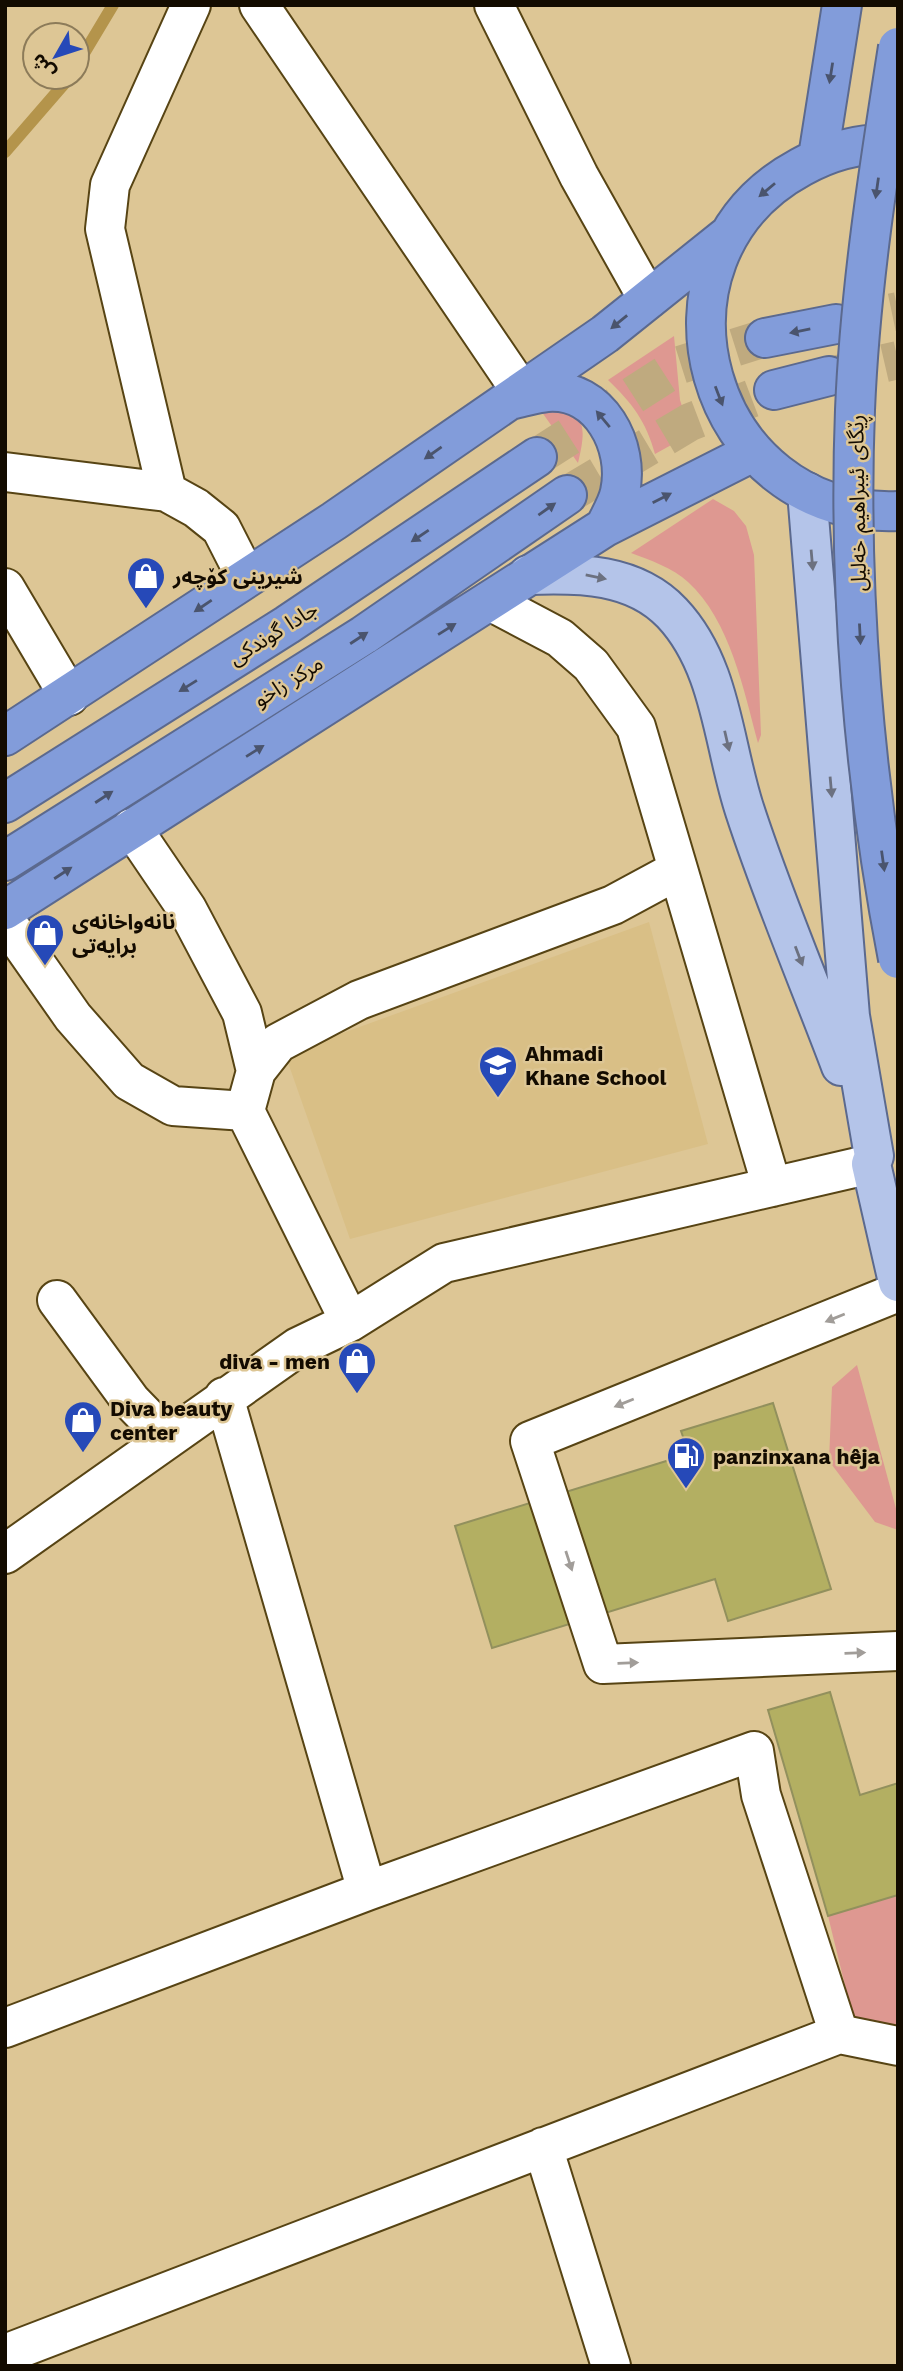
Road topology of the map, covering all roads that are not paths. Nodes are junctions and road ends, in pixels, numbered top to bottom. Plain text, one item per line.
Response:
1 (191, 5) edge
2 (259, 5) edge
3 (494, 5) edge
4 (842, 5) edge
5 (898, 47) edge
6 (898, 144) edge
7 (818, 158) junction
8 (730, 234) junction
9 (648, 299) junction
10 (836, 324) tunnel mouth
11 (765, 338) tunnel mouth
12 (829, 376) tunnel mouth
13 (774, 390) tunnel mouth
14 (515, 396) junction
15 (753, 452) junction
16 (537, 457) tunnel mouth
17 (5, 472) edge
18 (167, 492) junction
19 (807, 492) junction
20 (566, 495) tunnel mouth
21 (898, 511) edge
22 (605, 527) junction
23 (528, 575) junction
24 (246, 577) junction
25 (5, 588) edge
26 (490, 601) junction
27 (69, 696) junction
28 (5, 736) edge
29 (5, 803) edge
30 (132, 828) junction
31 (5, 861) edge
32 (676, 871) junction
33 (5, 909) edge
34 (5, 920) edge
35 (898, 959) edge
36 (256, 1071) junction
37 (245, 1111) junction
38 (873, 1160) junction
39 (772, 1187) junction
40 (898, 1282) edge
41 (898, 1292) edge
42 (57, 1300) dead end
43 (350, 1322) junction
44 (224, 1397) junction
45 (167, 1438) junction
46 (5, 1554) edge
47 (898, 1651) edge
48 (367, 1891) junction
49 (5, 2028) edge
50 (839, 2034) junction
51 (898, 2046) edge
52 (543, 2147) junction
53 (5, 2354) edge
54 (611, 2366) edge

1 - 18 street
2 - 14 street
3 - 9 street
4 -> 7 highway
5 -> 35 highway, ڕێگای ئیبراهیم خەلیل, bridge
6 - 7 highway
7 -> 8 highway
8 - 9 highway
8 -> 15 highway
9 -> 14 highway
10 -> 11 highway
12 - 13 highway
22 -> 14 highway
14 -> 24 highway
15 - 19 highway
22 -> 15 highway
16 -> 29 highway, جادا گوندکی
17 - 18 street
18 - 24 street
19 - 21 highway
19 -> 38 main road
31 -> 20 highway, مركز زاخو
22 - 23 highway
23 - 26 highway
23 -> 38 main road
24 -> 27 highway
25 - 27 street
30 -> 26 highway
26 - 32 street
27 - 28 highway
33 -> 30 highway
30 - 36 street
32 - 36 street
32 - 39 street
34 - 37 street
36 - 37 street
37 - 43 street
38 - 39 street
38 - 40 main road
39 - 43 street
41 -> 47 street
42 - 45 street
43 - 44 street
44 - 45 street
44 - 48 street
45 - 46 street
48 - 49 street
48 - 50 street
50 - 51 street
50 - 52 street
52 - 53 street
52 - 54 street

